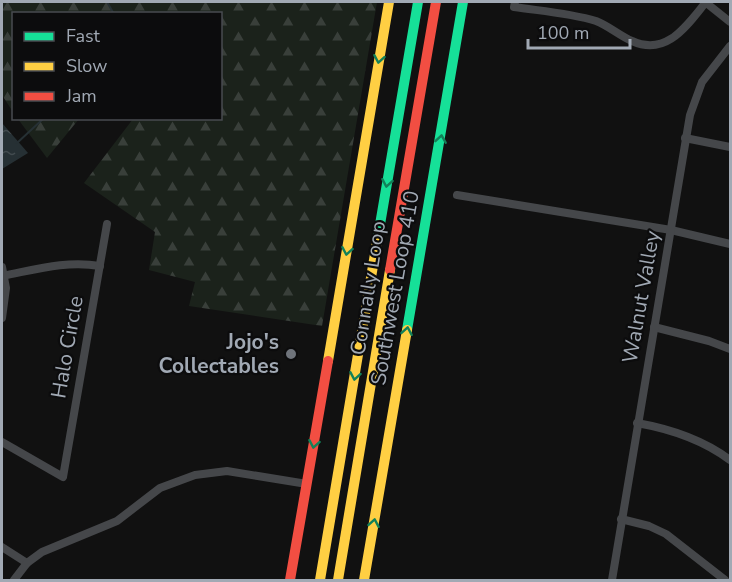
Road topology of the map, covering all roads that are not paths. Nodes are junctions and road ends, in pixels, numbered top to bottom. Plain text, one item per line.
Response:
1 (389, 2) edge
2 (418, 2) edge
3 (436, 2) edge
4 (463, 2) edge
5 (706, 2) edge
6 (514, 4) edge
7 (730, 22) edge
8 (730, 46) edge
9 (686, 138) junction
10 (730, 147) edge
11 (457, 195) dead end
12 (107, 224) dead end
13 (671, 230) junction
14 (730, 244) edge
15 (100, 266) junction
16 (2, 267) edge
17 (2, 276) edge
18 (2, 318) edge
19 (654, 327) junction
20 (730, 349) edge
21 (637, 423) junction
22 (2, 442) edge
23 (730, 460) edge
24 (307, 484) junction
25 (621, 519) junction
26 (2, 547) edge
27 (27, 563) junction
28 (14, 580) edge
29 (290, 580) edge
30 (320, 580) edge
31 (338, 580) edge
32 (364, 580) edge
33 (612, 580) edge
34 (725, 580) edge

1 -> 24 main road
2 -> 30 main road, Connally Loop
3 - 31 main road, Connally Loop
32 -> 4 main road, Southwest Loop 410
5 - 6 street
5 - 7 street
8 - 9 street, Walnut Valley
9 - 10 street
9 - 13 street, Walnut Valley
11 - 13 street
12 - 15 street, Halo Circle
13 - 14 street
13 - 19 street, Walnut Valley
15 - 17 street
15 - 22 street, Halo Circle
16 - 17 street
17 - 18 street
19 - 20 street
19 - 21 street, Walnut Valley
21 - 23 street
21 - 25 street, Walnut Valley
24 - 27 street
24 - 29 main road
25 - 33 street, Walnut Valley
25 - 34 street
26 - 27 street
27 - 28 street

